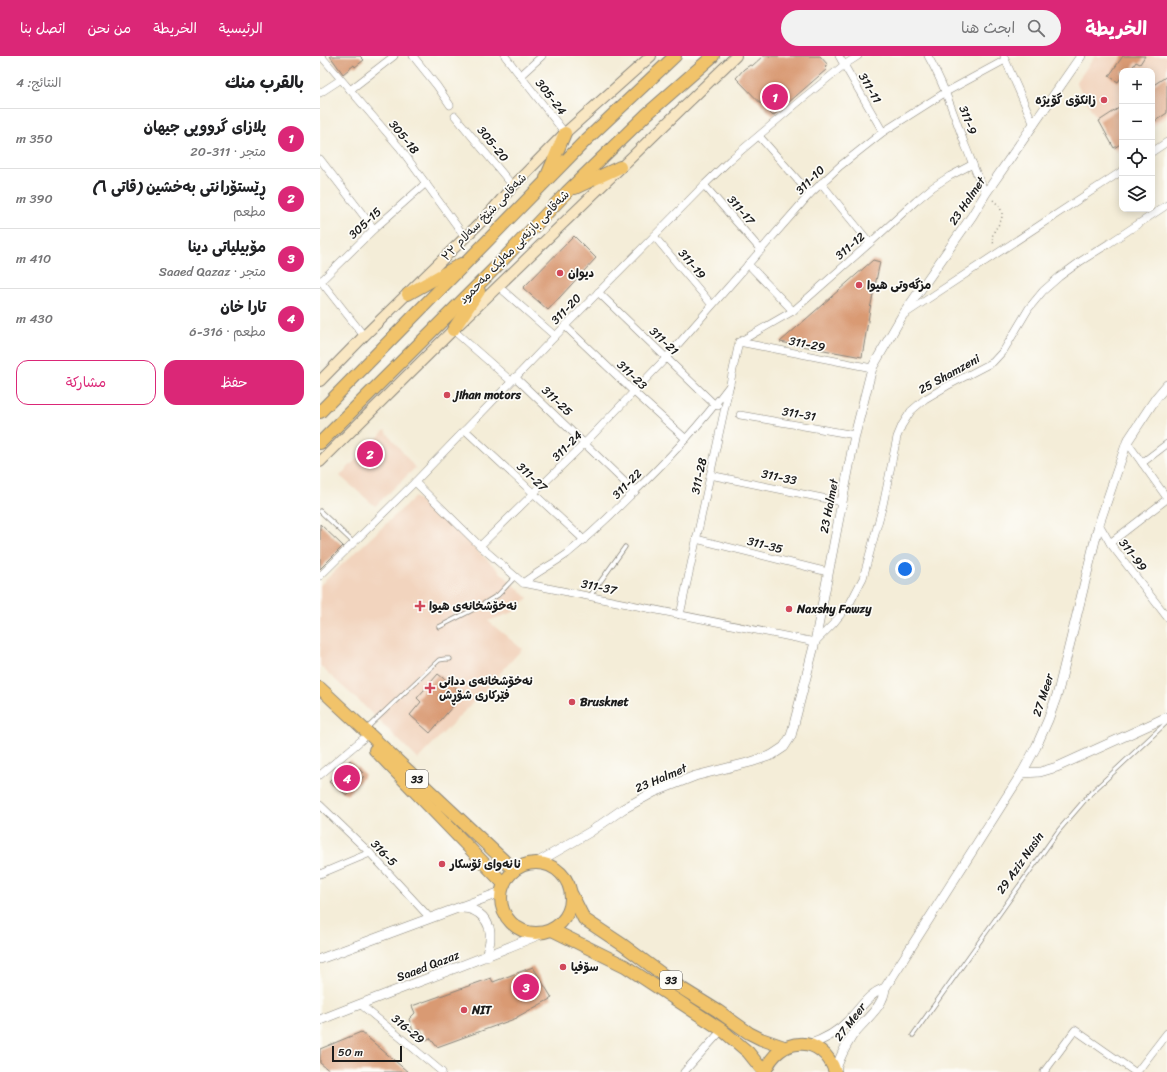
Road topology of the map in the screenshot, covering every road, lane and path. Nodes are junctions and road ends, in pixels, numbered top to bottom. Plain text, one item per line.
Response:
1 (320, 56) edge
2 (394, 56) edge
3 (413, 56) edge
4 (505, 56) edge
5 (542, 56) edge
6 (651, 56) edge
7 (675, 56) edge
8 (713, 56) edge
9 (736, 56) edge
10 (839, 56) edge
11 (858, 56) edge
12 (928, 56) edge
13 (1081, 56) edge
14 (1005, 58) edge
15 (844, 65) junction
16 (520, 76) junction
17 (340, 80) junction
18 (350, 90) junction
19 (946, 92) junction
20 (320, 93) edge
21 (450, 105) dead end
22 (456, 116) dead end
23 (1034, 125) junction
24 (883, 132) junction
25 (565, 133) junction
26 (759, 136) junction
27 (1167, 142) edge
28 (1155, 150) edge
29 (320, 160) edge
30 (973, 164) junction
31 (620, 167) junction
32 (1119, 173) edge
33 (426, 183) junction
34 (821, 183) junction
35 (544, 185) junction
36 (704, 185) junction
37 (513, 186) junction
38 (567, 192) junction
39 (986, 193) junction
40 (810, 194) junction
41 (1166, 209) edge
42 (374, 228) junction
43 (654, 236) junction
44 (465, 237) junction
45 (870, 243) junction
46 (760, 250) junction
47 (999, 252) junction
48 (474, 256) junction
49 (748, 264) junction
50 (495, 268) junction
51 (320, 281) edge
52 (498, 286) junction
53 (598, 292) junction
54 (408, 294) junction
55 (712, 305) junction
56 (793, 311) junction
57 (902, 316) junction
58 (565, 326) junction
59 (453, 330) junction
60 (364, 336) junction
61 (555, 336) junction
62 (739, 342) junction
63 (666, 358) junction
64 (872, 368) junction
65 (513, 379) junction
66 (320, 381) edge
67 (730, 384) junction
68 (1167, 385) edge
69 (634, 392) junction
70 (715, 405) junction
71 (725, 407) junction
72 (320, 412) edge
73 (740, 415) dead end
74 (465, 430) junction
75 (855, 435) junction
76 (686, 439) junction
77 (1127, 442) junction
78 (320, 443) edge
79 (585, 443) junction
80 (1167, 444) edge
81 (320, 462) edge
82 (1142, 463) junction
83 (710, 475) junction
84 (415, 482) junction
85 (635, 492) junction
86 (534, 494) junction
87 (1167, 498) edge
88 (842, 502) junction
89 (320, 511) edge
90 (1099, 524) junction
91 (696, 539) junction
92 (584, 540) junction
93 (354, 543) junction
94 (1110, 543) junction
95 (480, 546) junction
96 (625, 547) dead end
97 (828, 572) junction
98 (320, 576) edge
99 (516, 576) junction
100 (524, 583) junction
101 (590, 596) junction
102 (680, 615) junction
103 (1167, 617) edge
104 (439, 627) dead end
105 (815, 642) junction
106 (450, 659) dead end
107 (320, 688) edge
108 (320, 699) edge
109 (1167, 717) edge
110 (1167, 722) edge
111 (365, 734) junction
112 (1022, 773) junction
113 (320, 775) edge
114 (320, 805) edge
115 (370, 853) junction
116 (538, 862) junction
117 (514, 870) junction
118 (320, 874) edge
119 (503, 888) junction
120 (572, 895) junction
121 (458, 908) junction
122 (430, 918) junction
123 (547, 931) junction
124 (486, 957) junction
125 (320, 959) edge
126 (885, 988) junction
127 (360, 1004) junction
128 (320, 1020) edge
129 (722, 1030) junction
130 (1167, 1033) edge
131 (913, 1035) dead end
132 (808, 1045) junction
133 (784, 1047) junction
134 (442, 1072) edge
135 (684, 1072) edge
136 (765, 1072) edge
137 (835, 1072) edge
138 (1044, 1072) edge
139 (1136, 1072) edge

1 - 17 street, 305-18
2 - 18 street
3 - 21 street
4 - 16 street, 305-24
5 - 16 street
6 - 25 main road, شەقامی شێخ سەلام ٣٣
7 - 35 main road, شەقامی بازنەیی مەلیک مەحمود
8 - 38 main road, شەقامی بازنەیی مەلیک مەحمود
9 - 31 main road
10 - 15 street, 311-11
11 - 15 street, 311-20
12 - 19 street, 311-9
13 - 23 street, 23 Halmet
14 - 19 street, 311-10
14 - 23 street
15 - 24 street, 311-11
15 - 26 street, 311-20
16 - 25 street, 305-24
17 - 18 street, 305-18
17 - 20 street
18 - 33 street, 305-18
19 - 24 street, 311-10
19 - 30 street, 311-9
22 - 37 street, 305-20
23 - 39 street, 23 Halmet
24 - 34 street, 311-10
25 - 35 main road
25 - 37 main road, شەقامی شێخ سەلام ٣٣
26 - 36 street, 311-20
26 - 40 street
27 - 28 street
29 - 42 street
30 - 39 street, 311-9
30 - 45 street, 311-12
31 - 38 main road
31 - 52 main road
32 - 47 street
33 - 42 street, 305-15
33 - 44 street, 305-18
34 - 40 street, 311-10
34 - 45 street
35 - 48 main road, شەقامی بازنەیی مەلیک مەحمود
36 - 43 street, 311-20
36 - 46 street, 311-17
37 - 44 main road, شەقامی شێخ سەلام ٣٣
38 - 50 main road, شەقامی بازنەیی مەلیک مەحمود
39 - 47 path
39 - 57 street, 23 Halmet
40 - 46 street, 311-10
41 - 105 street, 25 Shamzeni
42 - 51 street, 305-15
43 - 53 street, 311-20
43 - 55 street, 311-19
44 - 54 main road, شەقامی شێخ سەلام ٣٣
45 - 56 street, 311-12
46 - 49 street, 311-10
47 - 57 street
48 - 54 main road
48 - 72 main road, شەقامی بازنەیی مەلیک مەحمود
49 - 55 street, 311-10
49 - 56 street
50 - 59 main road
50 - 78 main road, شەقامی بازنەیی مەلیک مەحمود
51 - 60 street
52 - 59 main road
52 - 61 street
53 - 58 street, 311-20
53 - 63 street, 311-21
54 - 60 main road, شەقامی شێخ سەلام ٣٣
55 - 63 street, 311-10
56 - 62 street, 311-12
57 - 64 street, 23 Halmet
58 - 61 street, 311-20
58 - 69 street, 311-23
59 - 65 street, 311-25
59 - 81 main road
60 - 66 main road, شەقامی شێخ سەلام ٣٣
61 - 65 street, 311-20
62 - 64 street, 311-29
62 - 67 street, 311-28
63 - 69 street, 311-24
63 - 70 street, 311-21
64 - 75 street, 23 Halmet
65 - 74 street, 311-20
65 - 79 street, 311-25
67 - 70 street, 311-22
67 - 71 street, 311-28
68 - 77 street, 27 Meer
69 - 76 street, 311-23
69 - 79 street, 311-24
70 - 71 street
70 - 76 street, 311-22
71 - 83 street, 311-28
73 - 75 street, 311-31
74 - 84 street, 311-20
74 - 86 street, 311-27
75 - 88 street, 23 Halmet
76 - 85 street, 311-22
77 - 82 street
77 - 90 street, 27 Meer
79 - 85 street, 311-25
79 - 86 street, 311-24
80 - 82 street
82 - 87 street
83 - 88 street, 311-33
83 - 91 street, 311-28
84 - 93 street, 311-20
84 - 95 street
85 - 92 street, 311-22
86 - 92 street, 311-27
86 - 95 street, 311-24
87 - 94 street
88 - 97 street, 23 Halmet
89 - 93 lane
90 - 94 street, 311-99
90 - 112 street, 27 Meer
91 - 97 street, 311-35
91 - 102 street, 311-28
92 - 100 street, 311-22
93 - 98 street, 311-20
94 - 103 street, 311-99
95 - 99 street
96 - 101 lane
97 - 105 street, 23 Halmet
99 - 100 street
99 - 104 lane
100 - 101 street, 311-37
101 - 102 street, 311-37
102 - 105 street, 311-37
105 - 116 street, 23 Halmet
106 - 111 lane
107 - 111 main road, 33
108 - 111 main road, 33
109 - 112 street
110 - 131 lane, 29 Aziz Nasin
111 - 113 street
111 - 117 main road, 33
111 - 119 main road, 33
112 - 126 street, 27 Meer
114 - 115 street, 316-5
115 - 118 street
115 - 122 street, 316-5
116 - 117 main road
116 - 120 main road, 33
117 - 119 main road
119 - 121 street
119 - 123 main road, 33
120 - 123 main road
120 - 133 main road, 33
121 - 122 street
121 - 124 street
122 - 125 street
123 - 124 street, Saaed Qazaz
123 - 129 main road, 33
124 - 127 street, Saaed Qazaz
126 - 132 street, 27 Meer
126 - 137 street, 27 Meer
127 - 128 street, Saaed Qazaz
127 - 134 street, 316-29
129 - 135 street
129 - 136 main road, 33
130 - 139 street
132 - 133 main road, 33
132 - 137 main road
133 - 136 main road, 33
138 - 139 street

